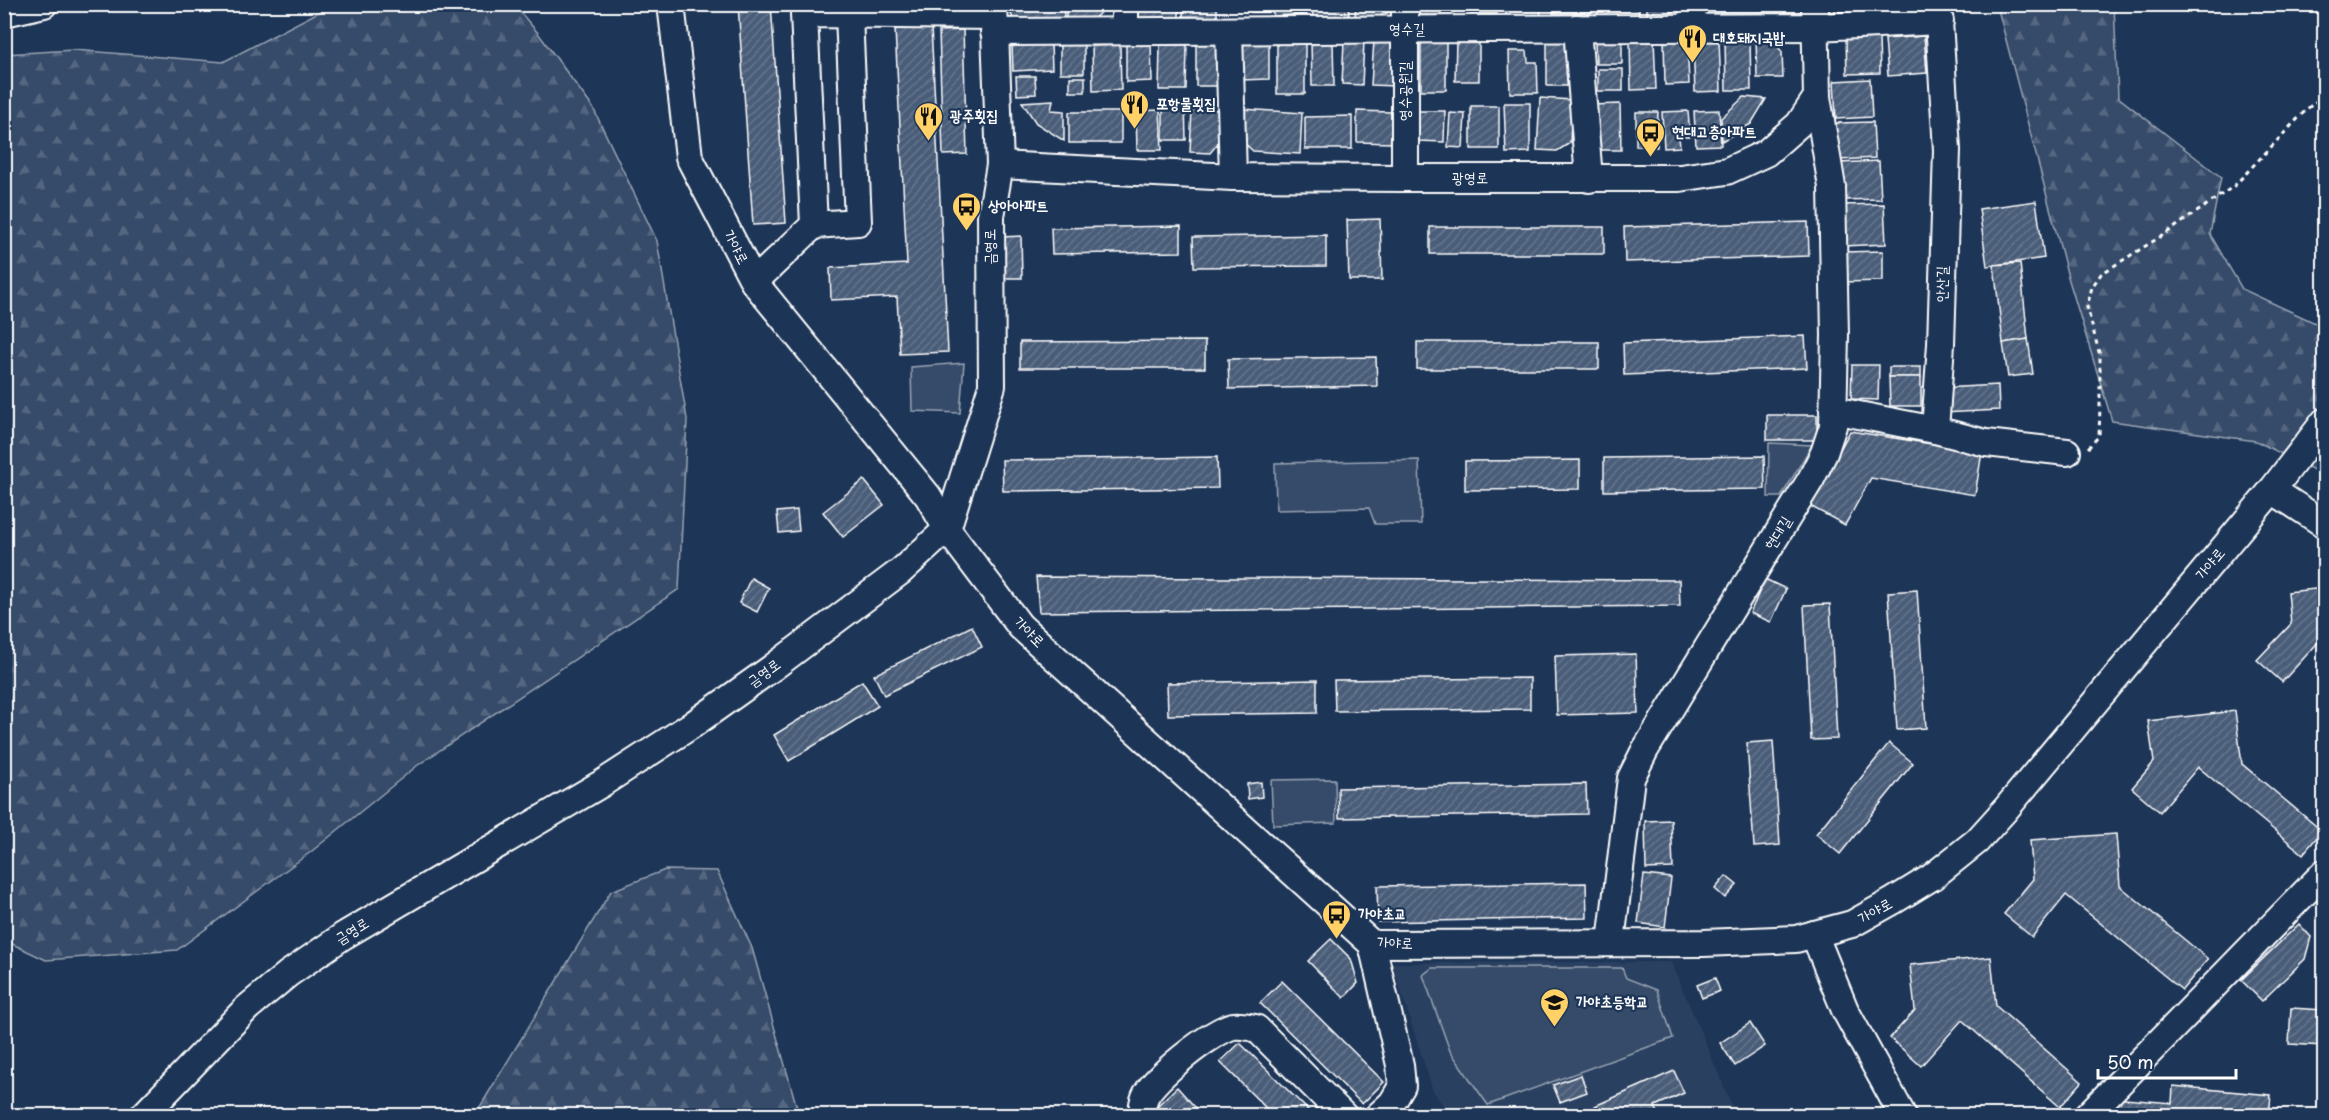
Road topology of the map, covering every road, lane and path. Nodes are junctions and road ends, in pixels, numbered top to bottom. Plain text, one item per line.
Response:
1 (44, 4) edge
2 (671, 4) edge
3 (1125, 4) edge
4 (4, 13) edge
5 (1939, 13) edge
6 (849, 15) junction
7 (1692, 16) edge
8 (1816, 16) edge
9 (1405, 17) edge
10 (994, 18) edge
11 (1577, 28) junction
12 (1125, 31) junction
13 (1229, 31) junction
14 (2325, 95) edge
15 (1817, 97) junction
16 (1000, 165) junction
17 (1233, 177) junction
18 (1405, 178) junction
19 (1589, 179) junction
20 (813, 225) junction
21 (754, 282) junction
22 (1833, 410) junction
23 (2325, 422) edge
24 (1935, 430) junction
25 (2067, 452) joint
26 (2272, 490) junction
27 (2325, 524) edge
28 (947, 529) junction
29 (2325, 873) edge
30 (1814, 934) junction
31 (1611, 942) junction
32 (1372, 944) junction
33 (1896, 1111) edge
34 (143, 1116) edge
35 (1142, 1116) edge
36 (1344, 1116) edge
37 (1378, 1116) edge
38 (2087, 1116) edge

1 - 4 street
2 - 21 street, 가야로
3 - 12 street
5 - 8 street, 영수길
5 - 24 street, 안산길
6 - 10 street, 영수길
6 - 20 street
6 - 20 street, 영수길
7 - 8 street, 영수길
7 - 11 street, 영수길
8 - 15 street
9 - 11 street, 영수길
9 - 13 street, 영수길
9 - 18 street, 영수공원길
10 - 12 street, 영수길
10 - 16 street, 금영로
11 - 19 street
12 - 13 street, 영수길
13 - 17 street
14 - 25 path
15 - 19 street, 광영로
15 - 22 street, 현대길
16 - 17 street, 광영로
16 - 28 street, 금영로
17 - 18 street, 광영로
18 - 19 street, 광영로
20 - 21 street
21 - 28 street, 가야로
22 - 24 street
22 - 31 street, 현대길
23 - 26 street, 가야로
24 - 25 street
26 - 27 street
26 - 30 street, 가야로
28 - 32 street, 가야로
28 - 34 street, 금영로
29 - 38 street
30 - 31 street, 가야로
30 - 33 street
31 - 32 street, 가야로
32 - 37 street
35 - 36 street

